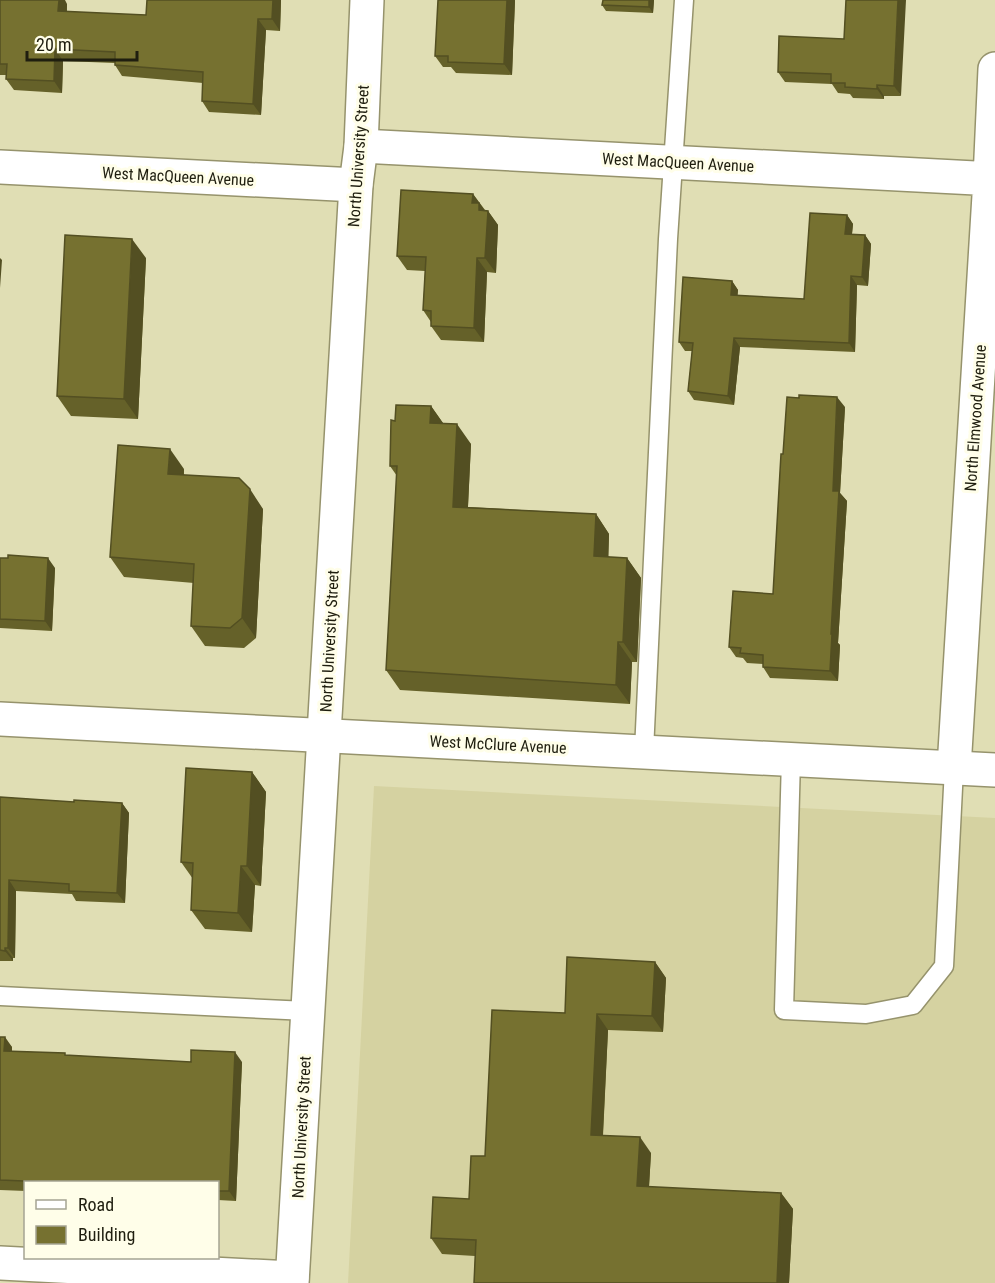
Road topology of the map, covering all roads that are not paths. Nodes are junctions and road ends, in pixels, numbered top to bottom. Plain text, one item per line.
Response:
1 (367, 0) edge
2 (684, 0) edge
3 (995, 69) edge
4 (361, 146) junction
5 (674, 162) junction
6 (0, 167) edge
7 (993, 179) edge
8 (356, 185) junction
9 (0, 719) edge
10 (324, 735) junction
11 (644, 751) junction
12 (791, 759) junction
13 (954, 768) junction
14 (995, 770) edge
15 (0, 996) edge
16 (307, 1011) junction
17 (0, 1263) edge
18 (292, 1280) edge

1 - 4 street, North University Street
2 - 5 lane
3 - 7 street, North Elmwood Avenue
4 - 5 street, West MacQueen Avenue
4 - 8 street, North University Street
5 - 7 street, West MacQueen Avenue
5 - 11 lane
6 - 8 street, West MacQueen Avenue
7 - 13 street, North Elmwood Avenue
8 - 10 street, North University Street
9 - 10 street, West McClure Avenue
10 - 11 street, West McClure Avenue
10 - 16 street, North University Street
11 - 12 street, West McClure Avenue
12 - 13 street, West McClure Avenue
12 - 13 lane
13 - 14 street, West McClure Avenue
15 - 16 lane
16 - 18 street, North University Street
17 - 18 street

